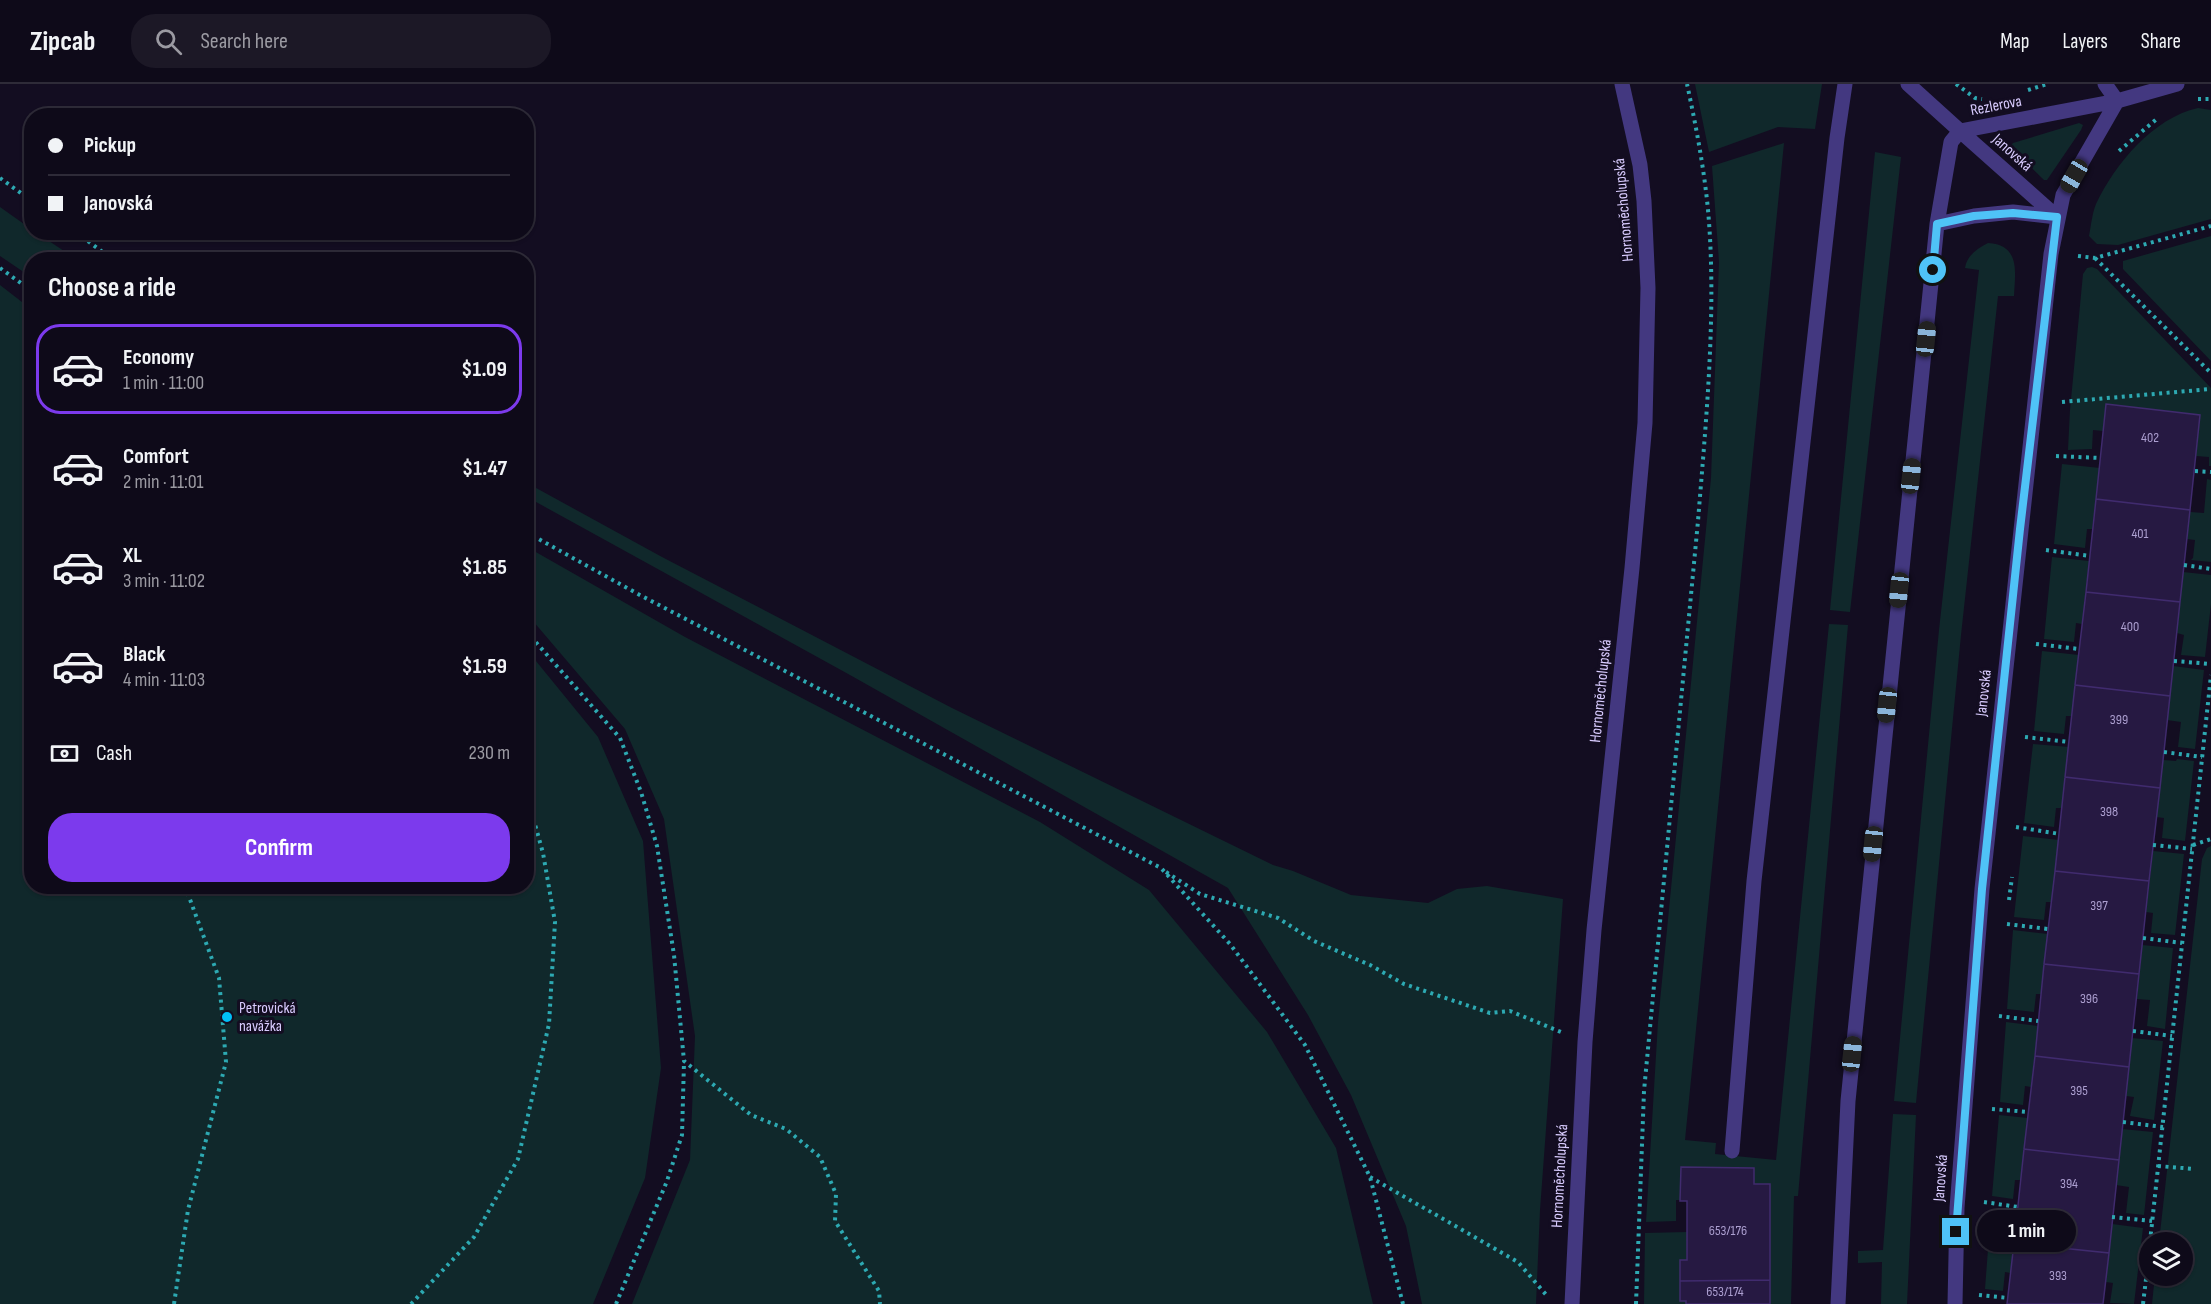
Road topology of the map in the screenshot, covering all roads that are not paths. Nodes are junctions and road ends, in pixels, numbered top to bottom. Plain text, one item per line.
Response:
1 (1622, 84) edge
2 (1845, 84) edge
3 (1908, 84) edge
4 (2105, 84) edge
5 (2176, 84) edge
6 (2117, 101) junction
7 (1960, 131) junction
8 (2057, 217) junction
9 (1937, 224) junction
10 (1732, 1151) dead end
11 (1572, 1304) edge
12 (1838, 1304) edge
13 (1955, 1304) edge

1 - 11 street, Hornoměcholupská
2 - 10 street
3 - 7 street, Rezlerova
4 - 6 street
5 - 6 street, Rezlerova
6 - 7 street, Rezlerova
6 - 8 street
7 - 8 street, Janovská
7 - 9 street
8 - 9 street
8 - 13 street, Janovská
9 - 12 street

